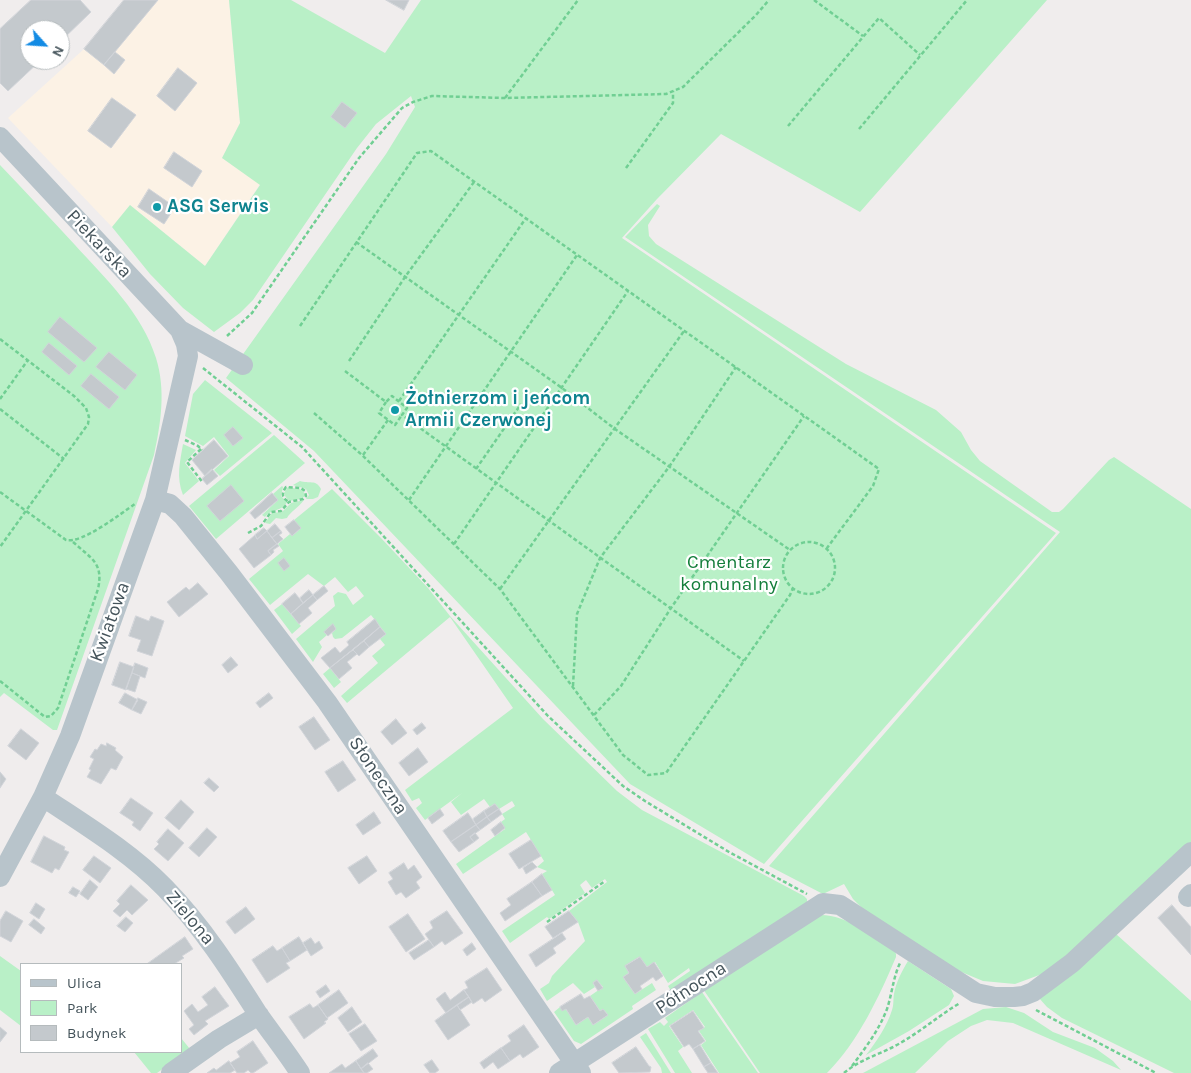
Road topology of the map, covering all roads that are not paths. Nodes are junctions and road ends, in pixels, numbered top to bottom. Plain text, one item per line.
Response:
1 (0, 137) edge
2 (180, 330) junction
3 (188, 356) joint
4 (243, 365) dead end
5 (155, 500) junction
6 (43, 797) junction
7 (1191, 852) edge
8 (0, 877) edge
9 (260, 1015) junction
10 (571, 1070) edge
11 (171, 1073) edge
12 (300, 1073) edge

1 - 2 street, Piekarska
2 - 3 street, Piekarska
2 - 4 street
3 - 5 street, Kwiatowa
5 - 6 street, Kwiatowa
5 - 10 street, Słoneczna
6 - 8 street, Kwiatowa
6 - 9 street, Zielona
7 - 10 street, Północna
9 - 11 street
9 - 12 street, Zielona

